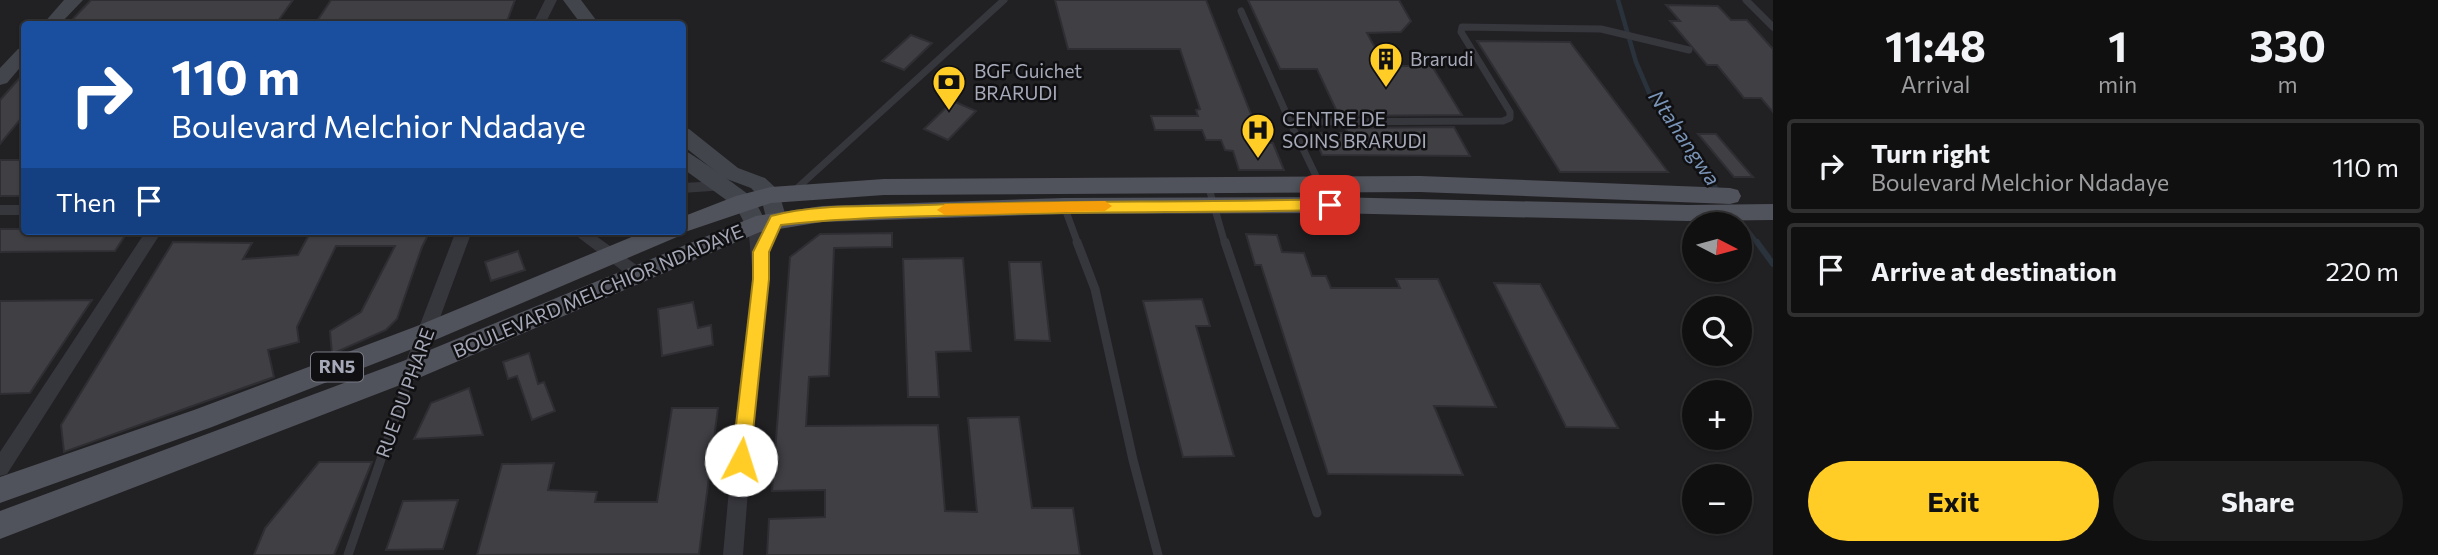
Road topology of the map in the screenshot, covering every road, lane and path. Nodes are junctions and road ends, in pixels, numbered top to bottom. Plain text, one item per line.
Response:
1 (74, 0) edge
2 (552, 0) edge
3 (572, 0) edge
4 (1004, 0) edge
5 (1746, 0) edge
6 (1241, 11) dead end
7 (54, 21) edge
8 (542, 21) edge
9 (568, 21) edge
10 (588, 21) edge
11 (1773, 27) edge
12 (1689, 50) dead end
13 (21, 56) edge
14 (0, 79) edge
15 (1290, 122) junction
16 (686, 137) edge
17 (686, 159) edge
18 (721, 186) junction
19 (686, 188) edge
20 (781, 194) junction
21 (1325, 194) junction
22 (1211, 196) junction
23 (744, 202) junction
24 (1769, 204) edge
25 (1064, 206) junction
26 (21, 209) edge
27 (0, 210) edge
28 (766, 222) junction
29 (686, 224) edge
30 (151, 235) edge
31 (463, 235) edge
32 (584, 235) edge
33 (659, 235) edge
34 (610, 254) junction
35 (639, 275) junction
36 (426, 333) junction
37 (412, 369) junction
38 (0, 468) edge
39 (0, 490) edge
40 (1317, 513) dead end
41 (0, 526) edge
42 (348, 555) edge
43 (733, 555) edge
44 (1158, 555) edge

1 - 7 main road
2 - 8 street
2 - 9 main road
3 - 10 main road
4 - 20 lane
5 - 11 lane
6 - 15 lane
12 - 15 lane
13 - 14 main road
15 - 21 lane
16 - 20 main road
17 - 18 main road
18 - 19 street
18 - 23 main road
20 - 22 main road, BOULEVARD MELCHIOR NDADAYE / RN5
20 - 23 main road, BOULEVARD MELCHIOR NDADAYE / RN5
20 - 28 main road
21 - 22 main road, BOULEVARD MELCHIOR NDADAYE / RN5
21 - 24 main road, BOULEVARD MELCHIOR NDADAYE / RN5
22 - 25 main road, BOULEVARD MELCHIOR NDADAYE / RN5
22 - 40 lane
23 - 28 main road
23 - 29 main road, BOULEVARD MELCHIOR NDADAYE / RN5
25 - 28 main road, BOULEVARD MELCHIOR NDADAYE / RN5
25 - 44 lane
26 - 27 street
28 - 35 main road, BOULEVARD MELCHIOR NDADAYE / RN5
28 - 43 street
30 - 38 street
31 - 36 street, RUE DU PHARE
32 - 34 street
33 - 34 main road, BOULEVARD MELCHIOR NDADAYE / RN5
34 - 35 street
34 - 36 main road, BOULEVARD MELCHIOR NDADAYE / RN5
35 - 37 main road, BOULEVARD MELCHIOR NDADAYE / RN5
36 - 37 street, RUE DU PHARE
36 - 39 main road, BOULEVARD MELCHIOR NDADAYE / RN5
37 - 41 main road, BOULEVARD MELCHIOR NDADAYE / RN5
37 - 42 lane, RUE DU PHARE

